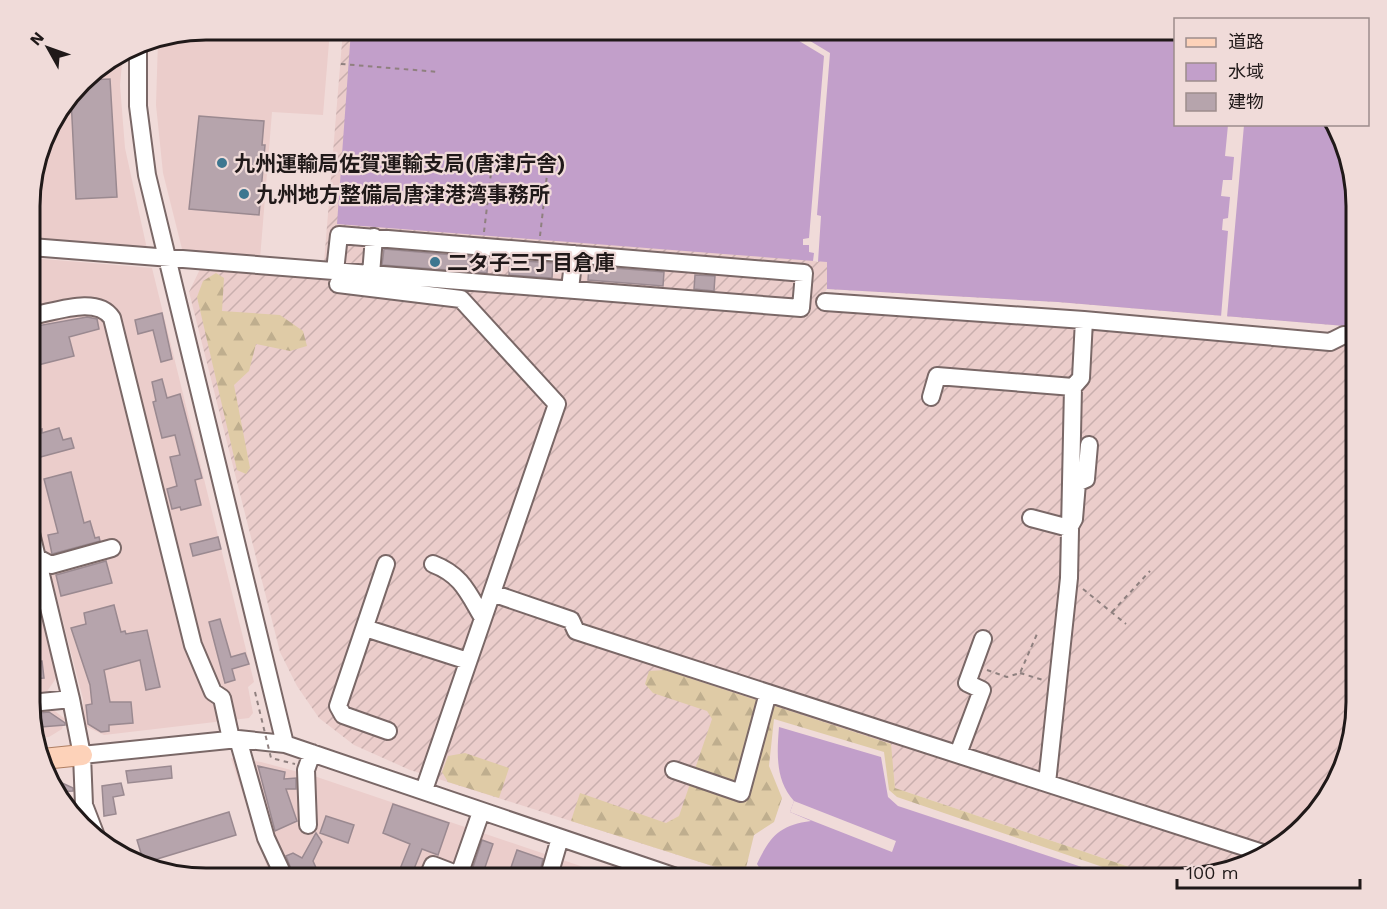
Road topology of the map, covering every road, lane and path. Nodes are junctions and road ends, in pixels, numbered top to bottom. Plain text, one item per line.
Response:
1 (138, 56) edge
2 (341, 64) dead end
3 (439, 72) dead end
4 (548, 166) dead end
5 (334, 167) dead end
6 (386, 172) dead end
7 (491, 173) dead end
8 (374, 237) junction
9 (482, 240) dead end
10 (538, 245) dead end
11 (40, 248) edge
12 (574, 254) junction
13 (166, 258) junction
14 (371, 274) junction
15 (337, 278) junction
16 (570, 290) junction
17 (825, 302) dead end
18 (40, 315) edge
19 (1084, 320) junction
20 (1346, 335) edge
21 (1073, 387) junction
22 (931, 397) dead end
23 (1089, 445) dead end
24 (1031, 518) dead end
25 (1069, 528) junction
26 (112, 548) dead end
27 (40, 561) edge
28 (386, 564) dead end
29 (433, 564) dead end
30 (1150, 571) dead end
31 (40, 578) edge
32 (1069, 578) junction
33 (492, 593) junction
34 (1112, 612) junction
35 (483, 618) junction
36 (1126, 624) dead end
37 (365, 628) junction
38 (1037, 634) dead end
39 (983, 639) dead end
40 (468, 661) junction
41 (985, 669) dead end
42 (1020, 673) junction
43 (1058, 685) junction
44 (255, 692) dead end
45 (768, 693) junction
46 (71, 699) junction
47 (40, 702) edge
48 (388, 731) dead end
49 (235, 739) junction
50 (285, 744) junction
51 (312, 753) junction
52 (958, 754) junction
53 (82, 755) junction
54 (50, 758) edge
55 (295, 764) dead end
56 (674, 770) dead end
57 (1047, 783) junction
58 (424, 790) junction
59 (481, 812) junction
60 (90, 821) edge
61 (308, 825) dead end
62 (561, 838) junction
63 (1255, 850) edge
64 (280, 868) edge
65 (461, 868) edge
66 (551, 868) edge
67 (650, 868) edge

1 - 13 street
2 - 3 path
4 - 10 path
5 - 6 path
7 - 9 path
8 - 12 street
8 - 14 street
8 - 15 street
11 - 13 street
12 - 16 street
12 - 16 street
13 - 15 street
13 - 50 street
14 - 15 street
14 - 16 street
15 - 33 street
17 - 19 street
18 - 49 street
19 - 20 street
19 - 21 street
21 - 22 street
21 - 25 street
23 - 25 street
24 - 25 street
25 - 32 street
26 - 27 street
28 - 37 street
29 - 35 street
30 - 34 path
31 - 46 street
32 - 34 path
32 - 43 street
33 - 35 street
33 - 45 street
34 - 36 path
35 - 40 street
37 - 40 street
37 - 48 street
38 - 42 path
39 - 52 street
40 - 58 street
41 - 42 path
42 - 43 path
43 - 57 street
44 - 55 path, bridge
45 - 52 street
45 - 56 street
46 - 47 street
46 - 53 street
49 - 50 street
49 - 53 street
49 - 64 street
50 - 51 street
51 - 58 street
51 - 61 street
52 - 57 street
53 - 54 main road
53 - 60 street
57 - 63 street
58 - 59 street
59 - 62 street
59 - 65 street
62 - 66 street
62 - 67 street

